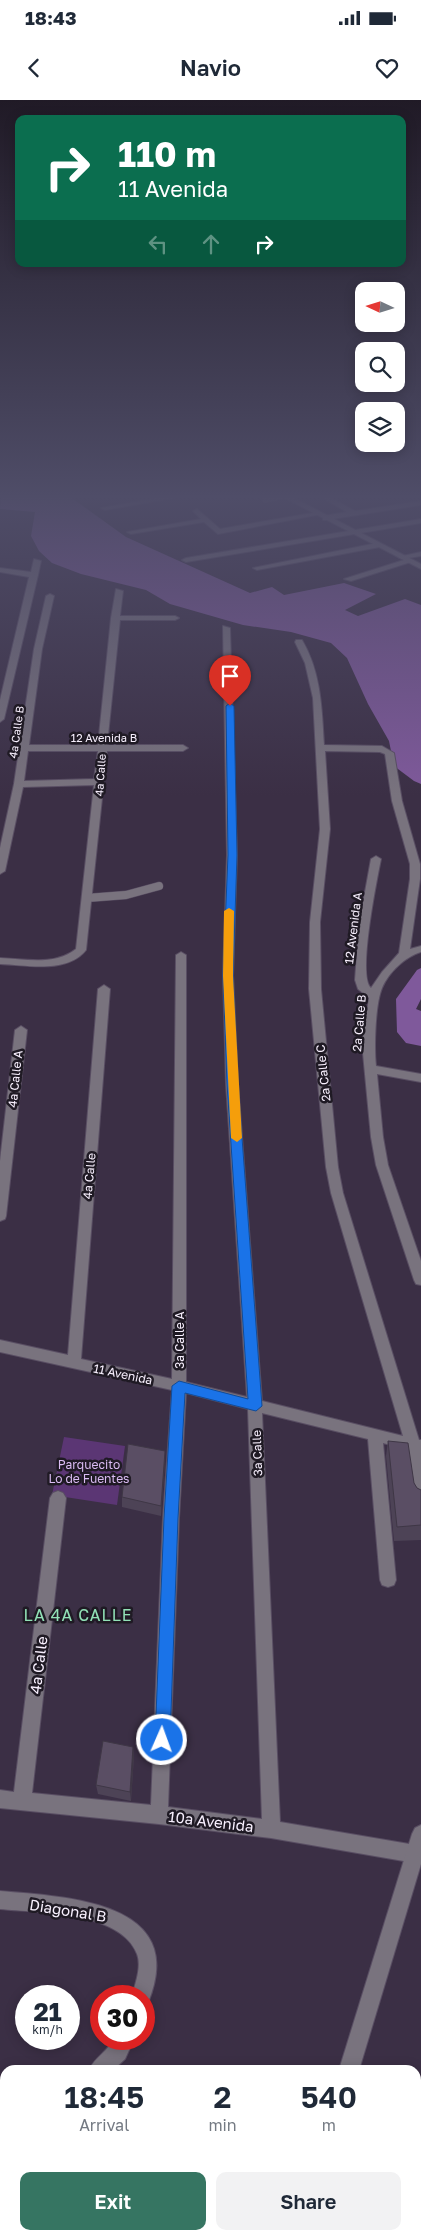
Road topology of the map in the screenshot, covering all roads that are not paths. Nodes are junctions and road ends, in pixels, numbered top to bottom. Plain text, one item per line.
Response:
1 (29, 596) edge
2 (50, 596) dead end
3 (118, 596) edge
4 (115, 618) junction
5 (174, 618) dead end
6 (226, 628) dead end
7 (299, 642) dead end
8 (0, 719) edge
9 (26, 748) junction
10 (183, 748) dead end
11 (320, 748) junction
12 (102, 749) junction
13 (100, 782) junction
14 (19, 784) junction
15 (376, 859) dead end
16 (0, 871) edge
17 (159, 886) dead end
18 (87, 898) junction
19 (421, 949) edge
20 (404, 954) junction
21 (181, 955) dead end
22 (0, 961) edge
23 (104, 989) dead end
24 (373, 996) junction
25 (21, 1030) dead end
26 (370, 1069) junction
27 (421, 1078) edge
28 (0, 1216) edge
29 (421, 1280) edge
30 (0, 1346) edge
31 (74, 1363) junction
32 (179, 1386) junction
33 (256, 1406) junction
34 (375, 1435) junction
35 (417, 1446) edge
36 (421, 1497) edge
37 (58, 1498) dead end
38 (388, 1580) dead end
39 (0, 1799) edge
40 (22, 1801) junction
41 (159, 1815) junction
42 (271, 1829) junction
43 (421, 1834) edge
44 (418, 1855) edge
45 (0, 1900) edge
46 (145, 1985) edge
47 (119, 2050) edge
48 (105, 2065) edge
49 (351, 2065) edge

1 - 8 street
2 - 9 street, 4a Calle B
3 - 4 street, 4a Calle
4 - 5 street
4 - 12 street, 4a Calle
6 - 33 street, 3a Calle
7 - 11 street, 2a Calle C
9 - 12 street, 12 Avenida B
9 - 14 street, 4a Calle B
10 - 12 street, 12 Avenida B
11 - 20 street
11 - 35 street, 2a Calle C
12 - 13 street, 4a Calle
13 - 14 street
13 - 18 street, 4a Calle
14 - 16 street, 4a Calle B
15 - 24 street, 12 Avenida A
17 - 18 lane
18 - 22 street, 4a Calle
19 - 20 street
20 - 24 street, 2a Calle B
21 - 32 street, 3a Calle A
23 - 31 street, 4a Calle
24 - 26 street, 2a Calle B
25 - 28 street, 4a Calle A
26 - 27 street
26 - 29 street, 2a Calle B
30 - 31 street, 11 Avenida
31 - 32 street, 11 Avenida
32 - 33 street, 11 Avenida
32 - 41 street, 3a Calle A
33 - 34 street, 11 Avenida
33 - 42 street, 3a Calle
34 - 35 street, 11 Avenida
34 - 38 street
35 - 36 street, 2a Calle C
37 - 40 street, 4a Calle
39 - 40 street, 10a Avenida
40 - 41 street, 10a Avenida
41 - 42 street, 10a Avenida
42 - 44 street, 10a Avenida
43 - 44 street
44 - 49 street
45 - 46 street, Diagonal B
47 - 48 street

